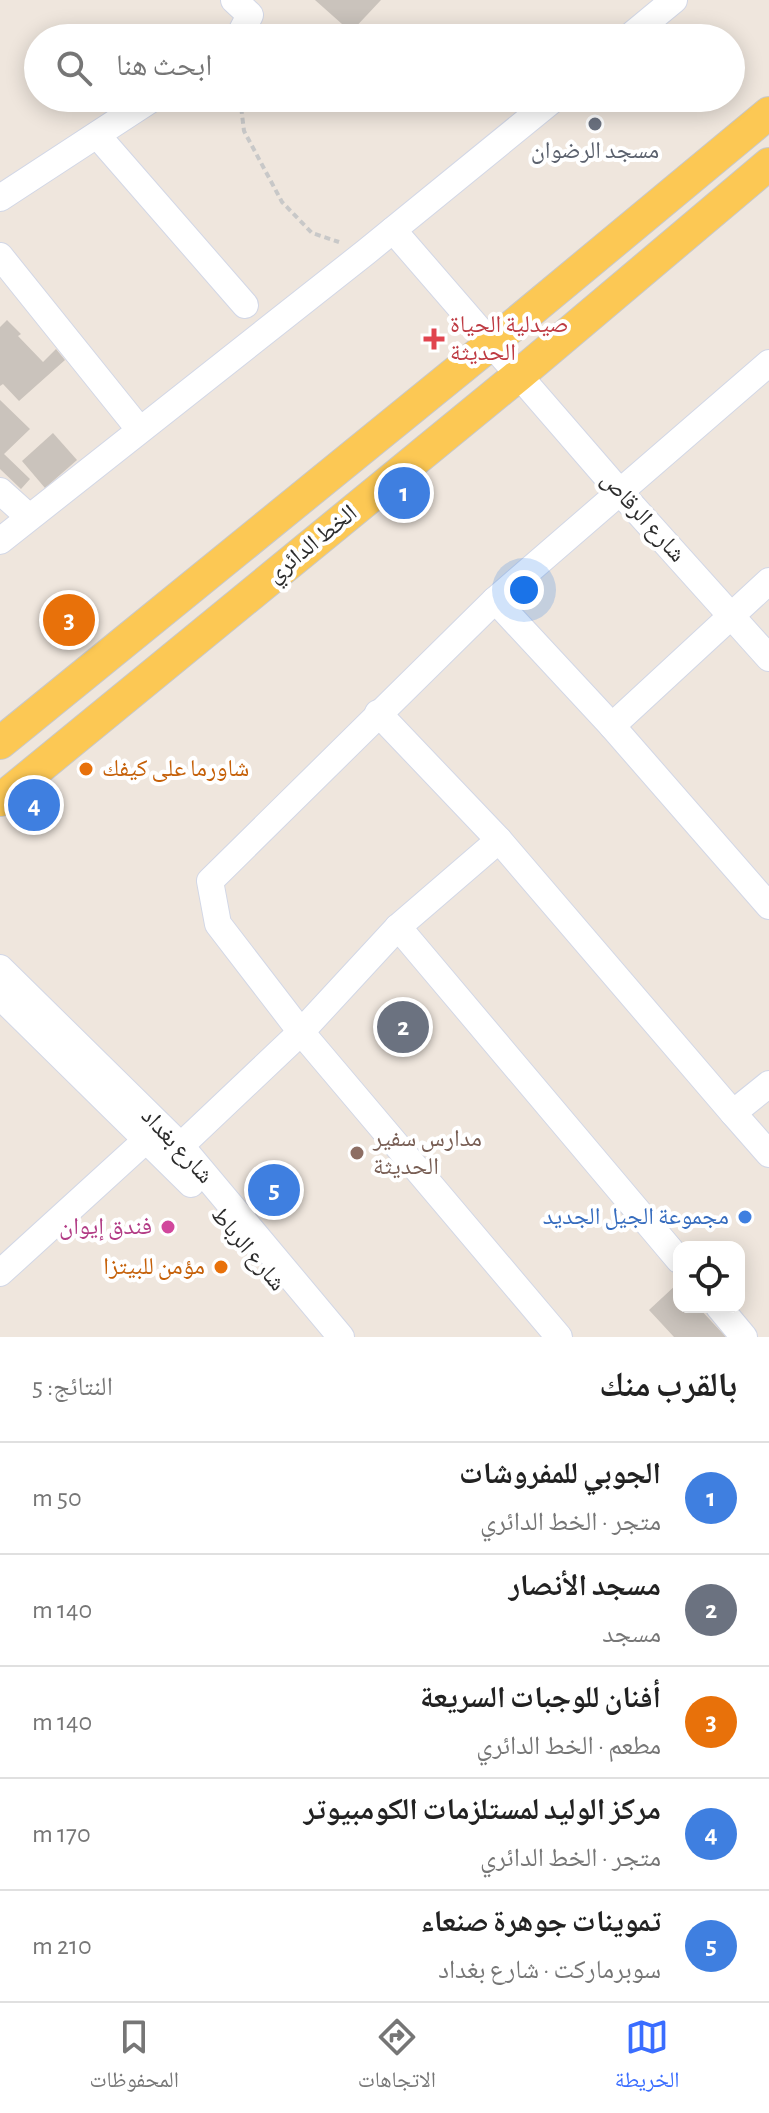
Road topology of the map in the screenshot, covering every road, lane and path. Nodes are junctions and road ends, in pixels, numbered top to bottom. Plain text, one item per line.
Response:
1 (234, 0) edge
2 (674, 0) edge
3 (245, 24) edge
4 (645, 24) edge
5 (132, 112) edge
6 (242, 112) edge
7 (538, 112) edge
8 (769, 113) edge
9 (97, 135) junction
10 (769, 164) edge
11 (0, 198) edge
12 (393, 230) junction
13 (366, 252) junction
14 (0, 256) edge
15 (245, 305) dead end
16 (492, 343) junction
17 (769, 363) edge
18 (519, 375) junction
19 (139, 429) junction
20 (0, 491) edge
21 (619, 491) junction
22 (29, 517) junction
23 (0, 541) edge
24 (769, 581) edge
25 (495, 600) junction
26 (731, 615) junction
27 (769, 658) edge
28 (378, 713) junction
29 (612, 726) junction
30 (0, 743) edge
31 (0, 800) edge
32 (499, 840) junction
33 (769, 906) edge
34 (398, 927) junction
35 (0, 968) edge
36 (0, 996) edge
37 (301, 1032) junction
38 (769, 1084) edge
39 (733, 1113) junction
40 (146, 1140) junction
41 (174, 1152) junction
42 (769, 1154) edge
43 (673, 1253) edge
44 (0, 1273) edge
45 (724, 1313) edge
46 (321, 1337) edge
47 (341, 1337) edge
48 (559, 1337) edge
49 (744, 1337) edge

1 - 3 street
2 - 4 street
5 - 9 street
6 - 13 path
7 - 12 street
8 - 16 main road, الخط الدائري
9 - 11 street
9 - 15 street
10 - 18 main road, الخط الدائري
12 - 13 street
12 - 16 street, شارع الرقاص
13 - 19 street
14 - 19 street
16 - 18 street, شارع الرقاص
16 - 30 main road, الخط الدائري
17 - 21 street
18 - 21 street, شارع الرقاص
18 - 31 main road, الخط الدائري
19 - 22 street
20 - 22 street
21 - 25 street
21 - 26 street, شارع الرقاص
22 - 23 street
24 - 26 street
25 - 28 street
25 - 29 street
26 - 27 street, شارع الرقاص
26 - 29 street
28 - 32 street
28 - 37 street
29 - 33 street
32 - 34 street
32 - 39 street
34 - 37 street
34 - 43 street
35 - 41 street, شارع بغداد
36 - 40 street, شارع الرباط
37 - 41 street
37 - 48 street
38 - 39 street
39 - 42 street
40 - 41 street, شارع الرباط
40 - 44 street
41 - 46 street, شارع الرباط
41 - 47 street, شارع بغداد
45 - 49 street

